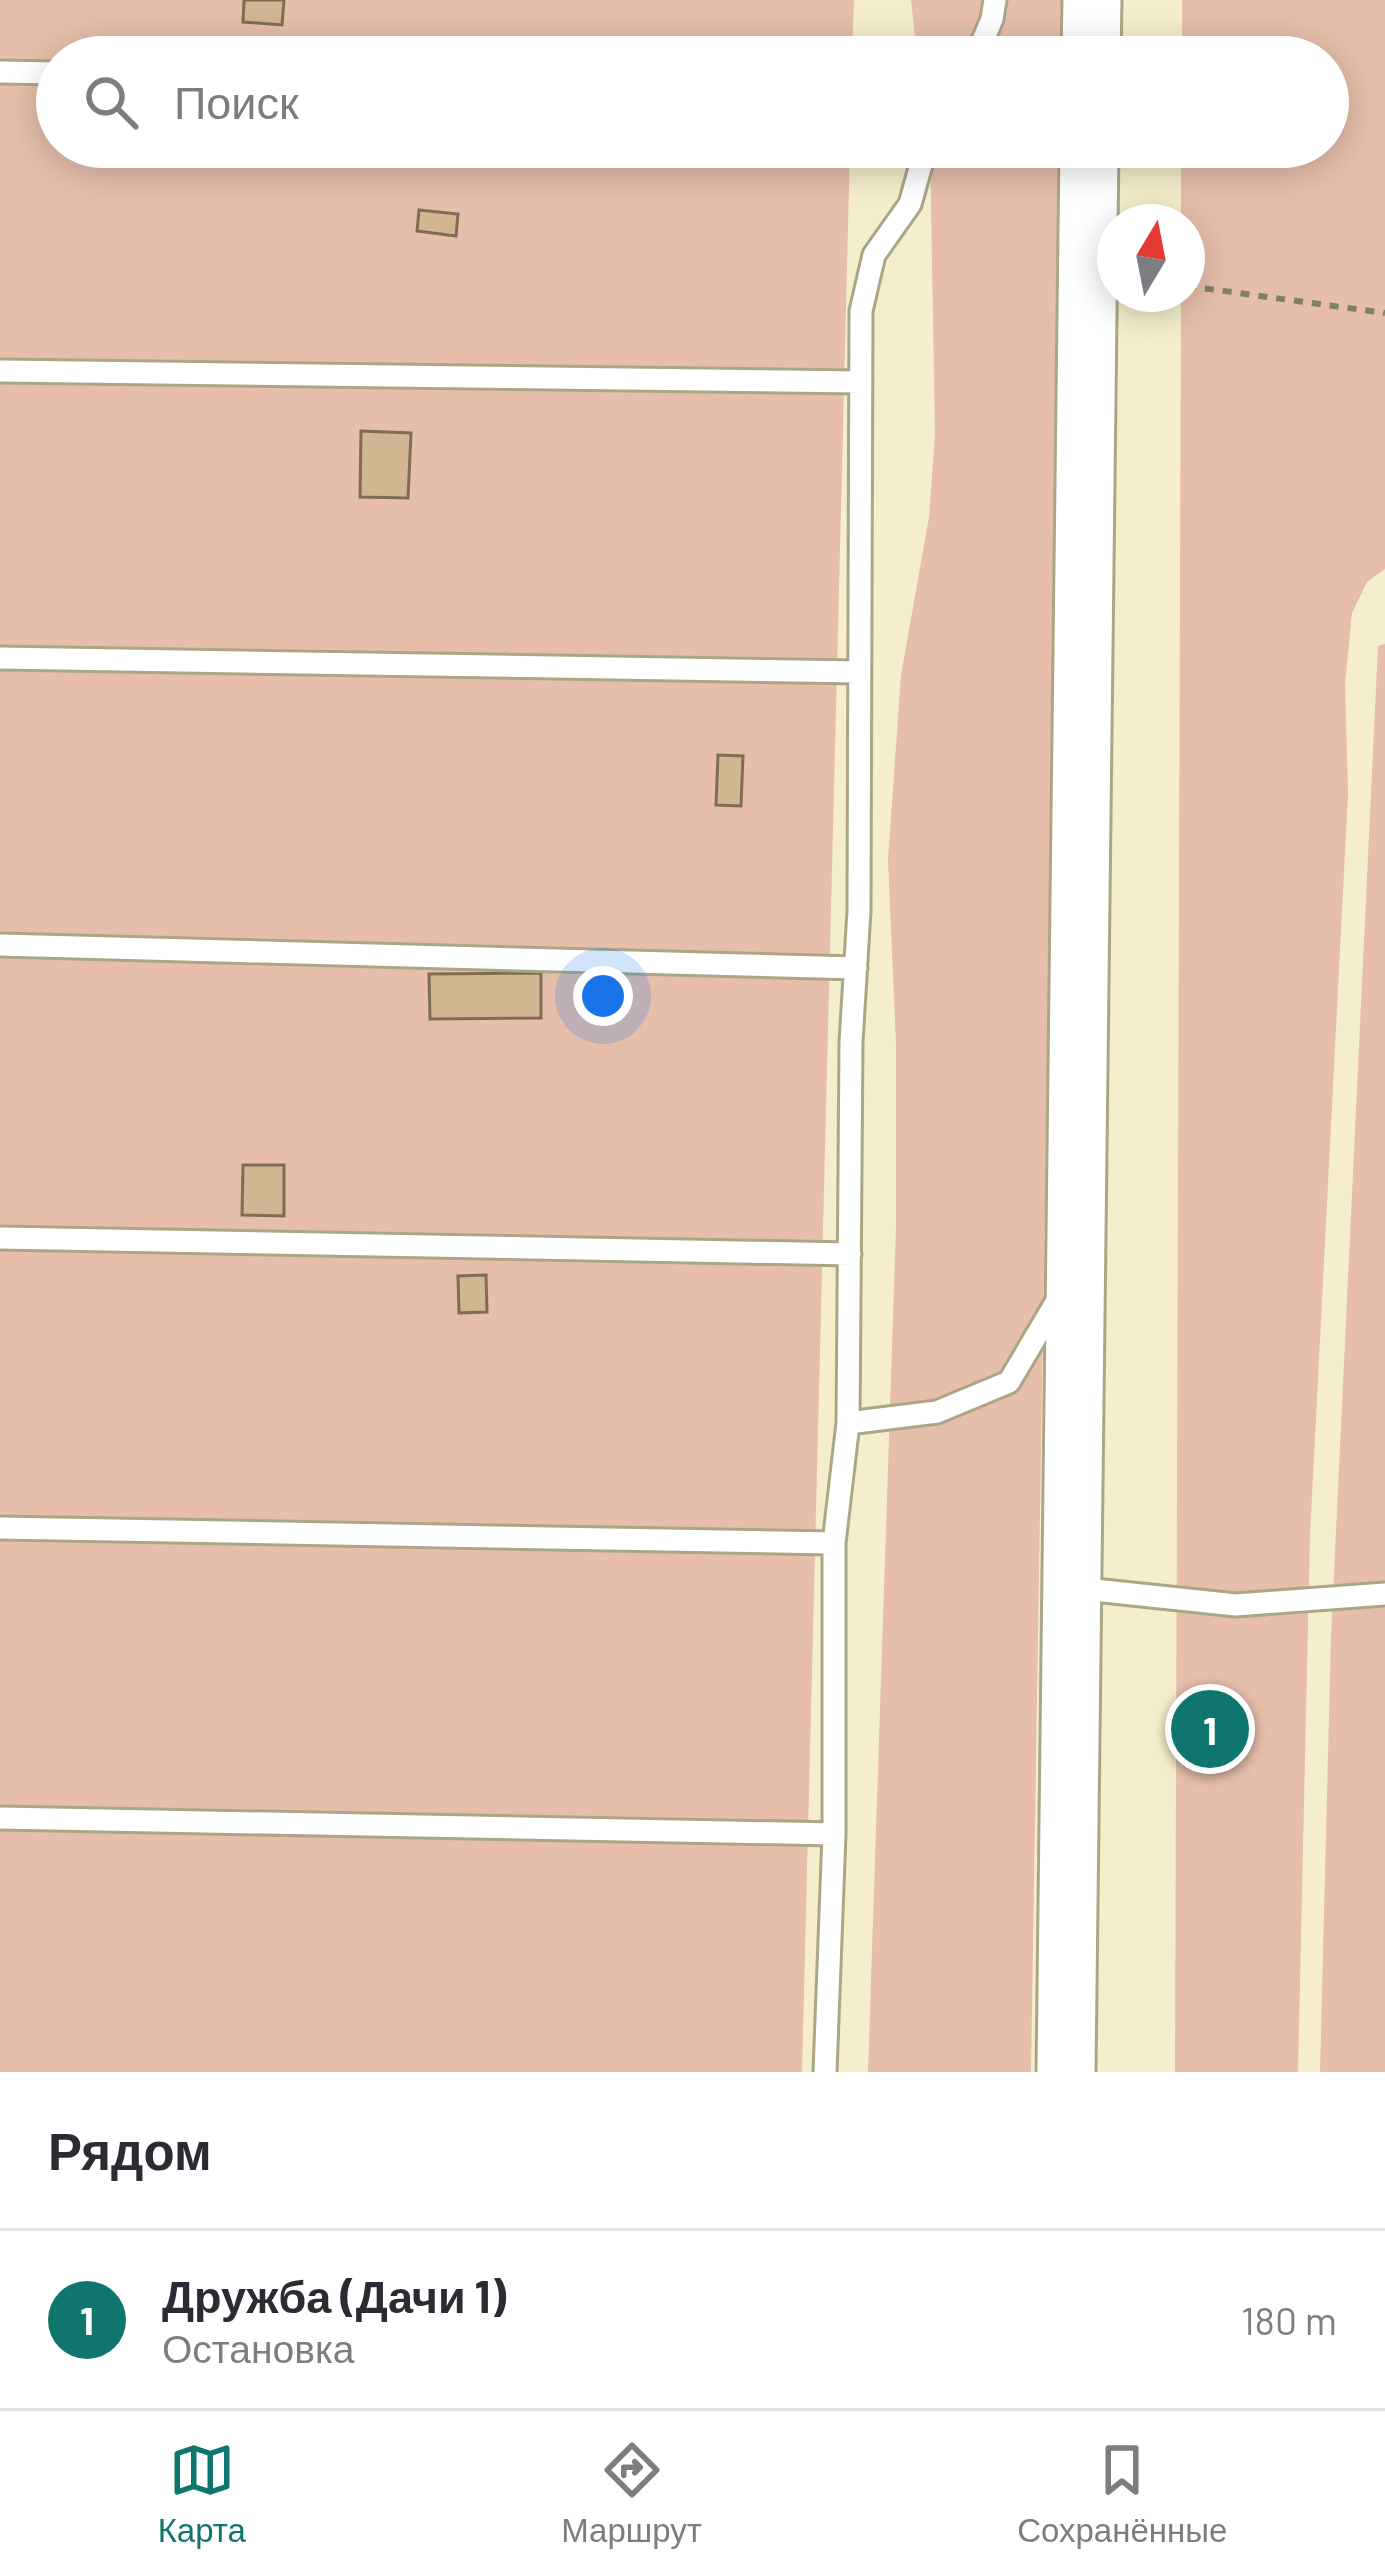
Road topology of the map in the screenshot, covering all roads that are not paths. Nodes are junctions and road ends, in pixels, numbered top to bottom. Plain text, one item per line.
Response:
1 (995, 0) edge
2 (1092, 0) edge
3 (985, 36) edge
4 (1091, 36) edge
5 (0, 72) edge
6 (36, 73) edge
7 (920, 168) edge
8 (1089, 168) edge
9 (0, 371) edge
10 (861, 382) junction
11 (0, 658) edge
12 (858, 672) junction
13 (0, 945) edge
14 (856, 968) junction
15 (0, 1238) edge
16 (850, 1254) junction
17 (1077, 1266) junction
18 (848, 1423) junction
19 (0, 1528) edge
20 (834, 1543) junction
21 (1074, 1588) junction
22 (1385, 1594) edge
23 (0, 1818) edge
24 (834, 1834) junction
25 (825, 2072) edge
26 (1066, 2072) edge

1 - 3 lane
2 - 4 street
5 - 6 lane
7 - 10 lane
8 - 17 street
9 - 10 lane
10 - 12 lane
11 - 12 lane
12 - 14 lane
13 - 14 lane
14 - 16 lane
15 - 16 lane
16 - 18 lane
17 - 18 lane
17 - 21 street
18 - 20 lane
19 - 20 lane
20 - 24 lane
21 - 22 lane
21 - 26 street
23 - 24 lane
24 - 25 lane

